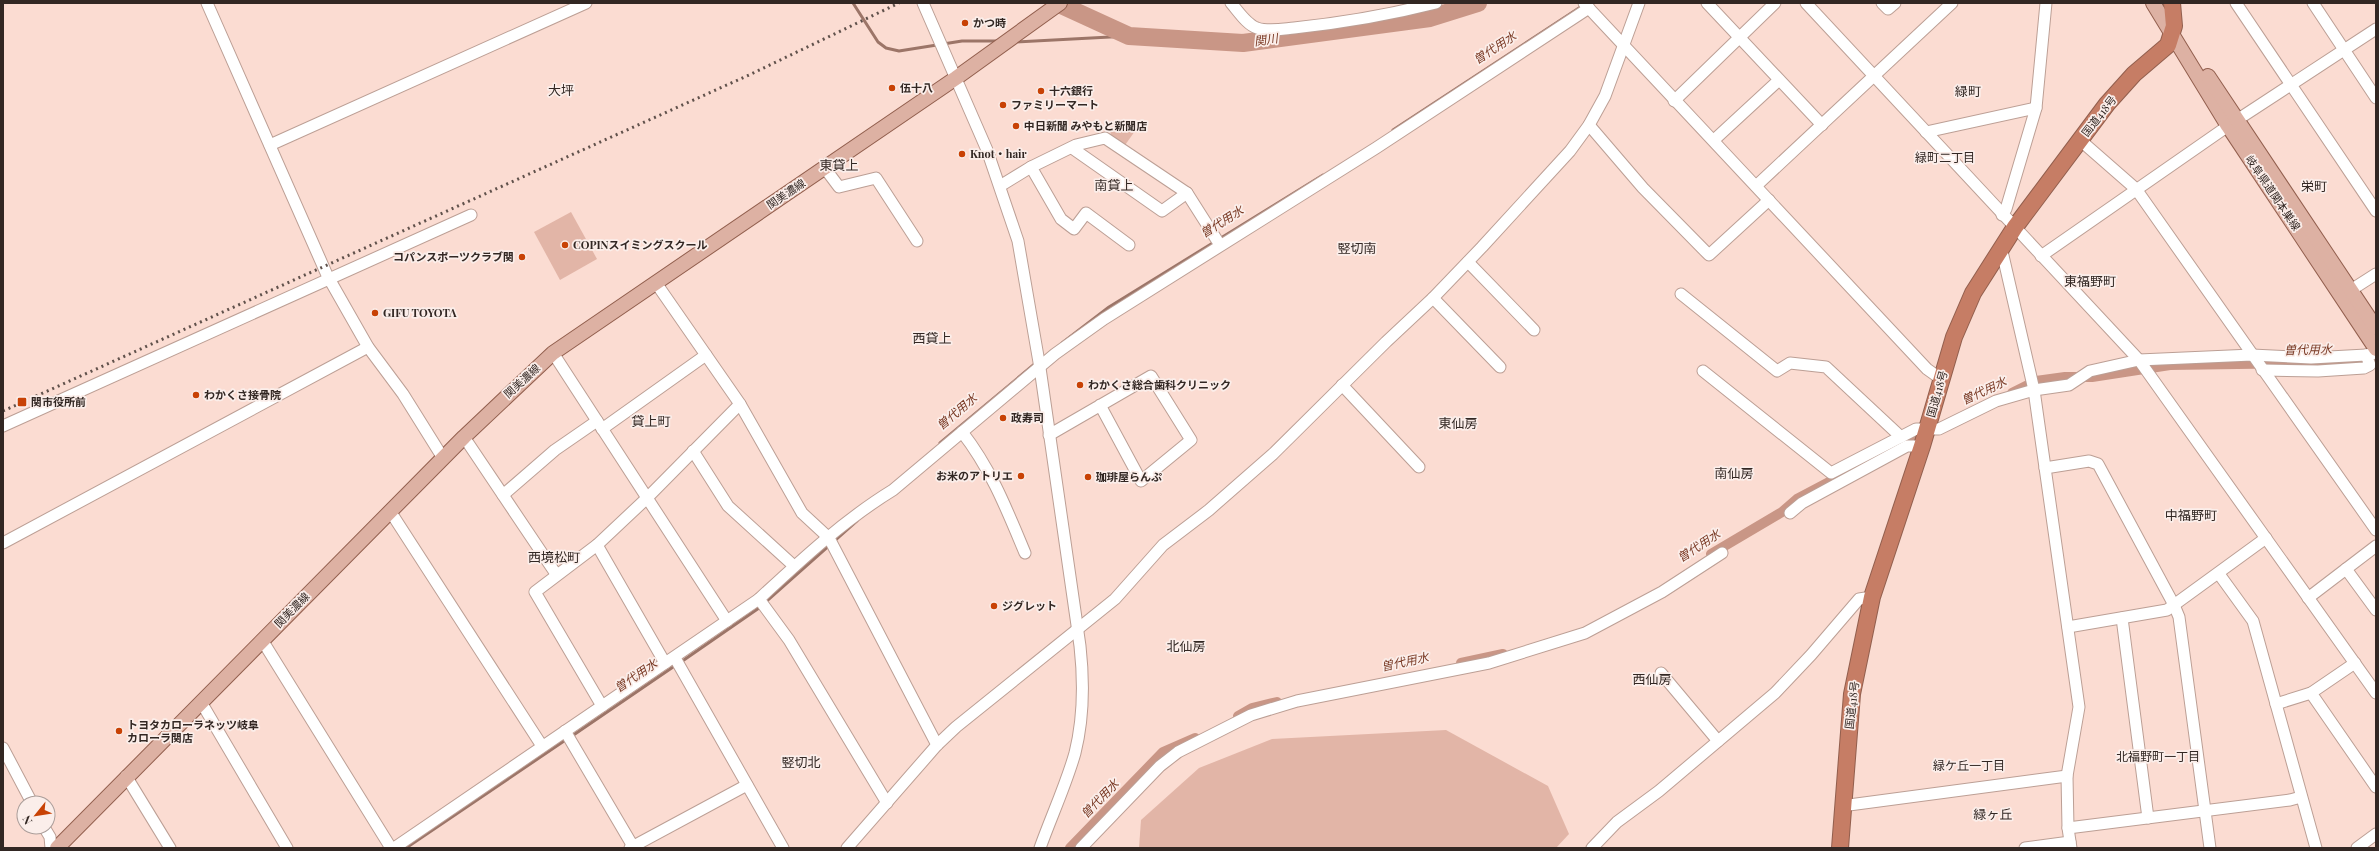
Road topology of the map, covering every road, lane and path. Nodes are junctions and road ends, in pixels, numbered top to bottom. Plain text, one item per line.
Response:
1 (207, 3) edge
2 (586, 3) edge
3 (922, 3) edge
4 (1060, 3) edge
5 (1231, 3) edge
6 (1436, 3) edge
7 (1639, 3) edge
8 (1707, 3) edge
9 (1774, 3) edge
10 (1806, 3) edge
11 (1882, 3) edge
12 (1895, 3) edge
13 (1952, 3) edge
14 (2046, 3) edge
15 (2154, 3) edge
16 (2172, 3) edge
17 (2236, 3) edge
18 (2313, 3) edge
19 (1586, 5) edge
20 (2376, 29) edge
21 (2174, 30) junction
22 (1739, 37) junction
23 (1624, 46) junction
24 (2344, 49) junction
25 (1875, 76) junction
26 (956, 78) junction
27 (1780, 80) junction
28 (2292, 85) junction
29 (2376, 98) edge
30 (1674, 101) junction
31 (2036, 108) junction
32 (2233, 123) junction
33 (1589, 125) junction
34 (1822, 125) junction
35 (1926, 132) junction
36 (1714, 140) junction
37 (2080, 140) junction
38 (270, 145) junction
39 (1072, 148) junction
40 (1031, 167) junction
41 (824, 168) junction
42 (1000, 186) junction
43 (1756, 186) junction
44 (2136, 189) junction
45 (1187, 193) junction
46 (1769, 200) junction
47 (2376, 211) edge
48 (471, 215) dead end
49 (2002, 215) junction
50 (2015, 227) junction
51 (917, 241) dead end
52 (1220, 244) junction
53 (1129, 245) dead end
54 (2001, 247) junction
55 (2041, 256) junction
56 (1468, 262) junction
57 (2376, 274) edge
58 (329, 280) junction
59 (656, 283) junction
60 (2351, 290) junction
61 (1681, 294) dead end
62 (1433, 298) junction
63 (2376, 328) edge
64 (1534, 330) dead end
65 (368, 347) junction
66 (2373, 352) edge
67 (553, 353) junction
68 (706, 355) junction
69 (2252, 355) junction
70 (2139, 360) junction
71 (1040, 368) junction
72 (1500, 368) dead end
73 (2262, 370) junction
74 (1703, 372) dead end
75 (1941, 379) junction
76 (1342, 385) junction
77 (2034, 390) junction
78 (740, 404) junction
79 (1100, 405) junction
80 (600, 425) junction
81 (3, 426) edge
82 (1927, 429) junction
83 (962, 432) junction
84 (1049, 435) junction
85 (464, 437) junction
86 (1901, 437) junction
87 (1922, 446) junction
88 (693, 451) junction
89 (444, 458) junction
90 (1419, 467) dead end
91 (2046, 468) junction
92 (503, 495) junction
93 (647, 498) junction
94 (390, 511) junction
95 (1790, 513) dead end
96 (2376, 530) edge
97 (829, 538) junction
98 (2266, 538) junction
99 (3, 542) edge
100 (597, 545) junction
101 (2376, 546) edge
102 (1722, 553) dead end
103 (1025, 554) dead end
104 (794, 566) junction
105 (2346, 569) junction
106 (556, 574) junction
107 (2219, 574) junction
108 (1872, 597) junction
109 (2308, 598) junction
110 (759, 599) junction
111 (2174, 605) junction
112 (2376, 610) edge
113 (2122, 618) junction
114 (727, 621) junction
115 (2068, 627) junction
116 (1077, 630) junction
117 (262, 640) junction
118 (670, 661) junction
119 (2356, 663) junction
120 (1661, 673) dead end
121 (2311, 693) junction
122 (2376, 693) edge
123 (201, 702) junction
124 (2276, 704) junction
125 (602, 706) junction
126 (565, 731) junction
127 (1718, 741) junction
128 (937, 745) junction
129 (542, 746) junction
130 (3, 748) edge
131 (126, 776) junction
132 (2066, 776) junction
133 (747, 785) junction
134 (2376, 787) edge
135 (28, 795) edge
136 (2301, 796) junction
137 (887, 802) junction
138 (1843, 804) junction
139 (2204, 811) junction
140 (2148, 818) junction
141 (2068, 828) junction
142 (2376, 834) edge
143 (49, 835) edge
144 (2071, 845) edge
145 (166, 846) edge
146 (632, 847) edge
147 (51, 848) edge
148 (57, 848) edge
149 (287, 848) edge
150 (393, 848) edge
151 (783, 848) edge
152 (846, 848) edge
153 (1040, 848) edge
154 (1081, 848) edge
155 (1592, 848) edge
156 (1840, 848) edge
157 (2025, 848) edge
158 (2210, 848) edge
159 (2316, 848) edge
160 (2357, 848) edge

1 - 38 street
2 - 38 street
3 - 26 street
4 - 26 main road, 関美濃線
5 - 6 street
7 - 23 street
8 - 22 street
9 - 22 street
10 - 25 street
11 - 12 street
13 - 25 street
14 - 31 street
15 - 21 main road
16 - 21 highway
17 - 28 street
18 - 24 street
19 - 23 street
19 - 52 street
20 - 24 street
21 - 32 main road, 岐阜県道関本巣線
21 - 37 highway, 国道418号
22 - 27 street
22 - 30 street
23 - 30 street
23 - 33 street
24 - 28 street
24 - 29 street
25 - 34 street
25 - 35 street
26 - 41 main road, 関美濃線
26 - 42 street
27 - 34 street
27 - 36 street
28 - 32 street
28 - 47 street
30 - 36 street
31 - 35 street
31 - 49 street
32 - 44 street
32 - 60 main road, 岐阜県道関本巣線
32 - 66 main road, 岐阜県道関本巣線
33 - 46 street
33 - 56 street
34 - 43 street
35 - 49 street
36 - 43 street
37 - 44 street
37 - 50 highway, 国道418号
38 - 58 street
39 - 40 street
39 - 45 street
39 - 45 street
40 - 42 street
40 - 53 street
41 - 51 street
41 - 59 main road, 関美濃線
42 - 71 street
43 - 46 street
44 - 55 street
44 - 69 street
45 - 52 street
46 - 75 street
48 - 58 street
49 - 50 street
50 - 54 highway, 国道418号
50 - 55 street
52 - 71 street
54 - 75 highway, 国道418号
54 - 77 street
55 - 70 street
56 - 62 street
56 - 64 street
57 - 60 street
58 - 65 street
58 - 81 street
59 - 67 main road, 関美濃線
59 - 68 street
60 - 63 main road, 岐阜県道関本巣線
61 - 86 street
62 - 72 street
62 - 76 street
65 - 89 street
65 - 99 street
66 - 69 street
66 - 73 street
67 - 80 street
67 - 85 main road, 関美濃線
68 - 78 street
68 - 80 street
69 - 70 street
69 - 73 street
70 - 77 street
70 - 98 street
71 - 83 street
71 - 84 street
73 - 96 street
74 - 86 street
75 - 82 highway, 国道418号
76 - 90 street
76 - 116 street
77 - 82 street
77 - 91 street
78 - 88 street
78 - 97 street
79 - 79 street
79 - 84 street
80 - 92 street
80 - 93 street
82 - 86 street
82 - 87 highway, 国道418号
83 - 97 street
83 - 103 street
84 - 116 street
85 - 89 main road, 関美濃線
85 - 92 street
87 - 95 street
87 - 108 highway, 国道418号
88 - 93 street
88 - 104 street
89 - 94 main road, 関美濃線
91 - 111 street
91 - 115 street
92 - 106 street
93 - 100 street
93 - 114 street
94 - 117 main road, 関美濃線
94 - 129 street
97 - 104 street
97 - 128 street
98 - 107 street
98 - 109 street
100 - 106 street
100 - 118 street
101 - 105 street
102 - 154 street
104 - 110 street
105 - 109 street
105 - 112 street
106 - 125 street
107 - 111 street
107 - 124 street
108 - 127 street
108 - 138 highway, 国道418号
109 - 119 street
110 - 114 street
110 - 137 street
111 - 113 street
111 - 139 street
113 - 115 street
113 - 140 street
114 - 118 street
115 - 132 street
116 - 128 street
116 - 153 street
117 - 123 main road, 関美濃線
117 - 150 street
118 - 125 street
118 - 133 street
119 - 121 street
119 - 122 street
120 - 127 street
121 - 124 street
121 - 134 street
123 - 131 main road, 関美濃線
123 - 149 street
124 - 136 street
125 - 126 street
126 - 129 street
126 - 146 street
127 - 155 street
128 - 137 street
129 - 150 street
130 - 135 street
131 - 145 street
131 - 148 main road, 関美濃線
132 - 138 street
132 - 141 street
133 - 146 street
133 - 151 street
136 - 139 street
136 - 159 street
137 - 152 street
138 - 156 highway, 国道418号
139 - 140 street
139 - 158 street
140 - 141 street
141 - 144 street
142 - 160 street
143 - 147 street
144 - 157 street

